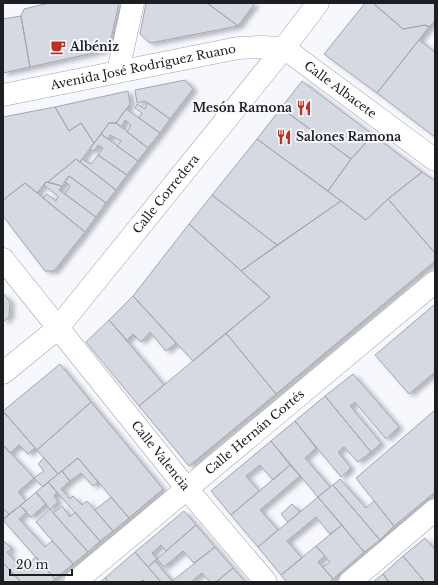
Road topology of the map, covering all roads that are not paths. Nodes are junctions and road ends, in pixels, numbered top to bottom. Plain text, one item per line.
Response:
1 (133, 3) edge
2 (318, 3) edge
3 (284, 48) junction
4 (118, 71) junction
5 (3, 95) edge
6 (435, 160) edge
7 (3, 259) edge
8 (435, 282) edge
9 (57, 329) junction
10 (3, 374) edge
11 (187, 489) junction
12 (435, 510) edge
13 (75, 582) edge
14 (266, 582) edge
15 (350, 582) edge

1 - 4 street
2 - 3 street, Calle Corredera
3 - 4 street, Avenida José Rodríguez Ruano
3 - 6 street, Calle Albacete
3 - 9 street, Calle Corredera
4 - 5 street, Avenida José Rodríguez Ruano
7 - 9 street, Calle Valencia
8 - 11 street, Calle Hernán Cortés
9 - 10 street, Calle Corredera
9 - 11 street, Calle Valencia
11 - 13 street, Calle Hernán Cortés
11 - 14 street, Calle Valencia
12 - 15 street

